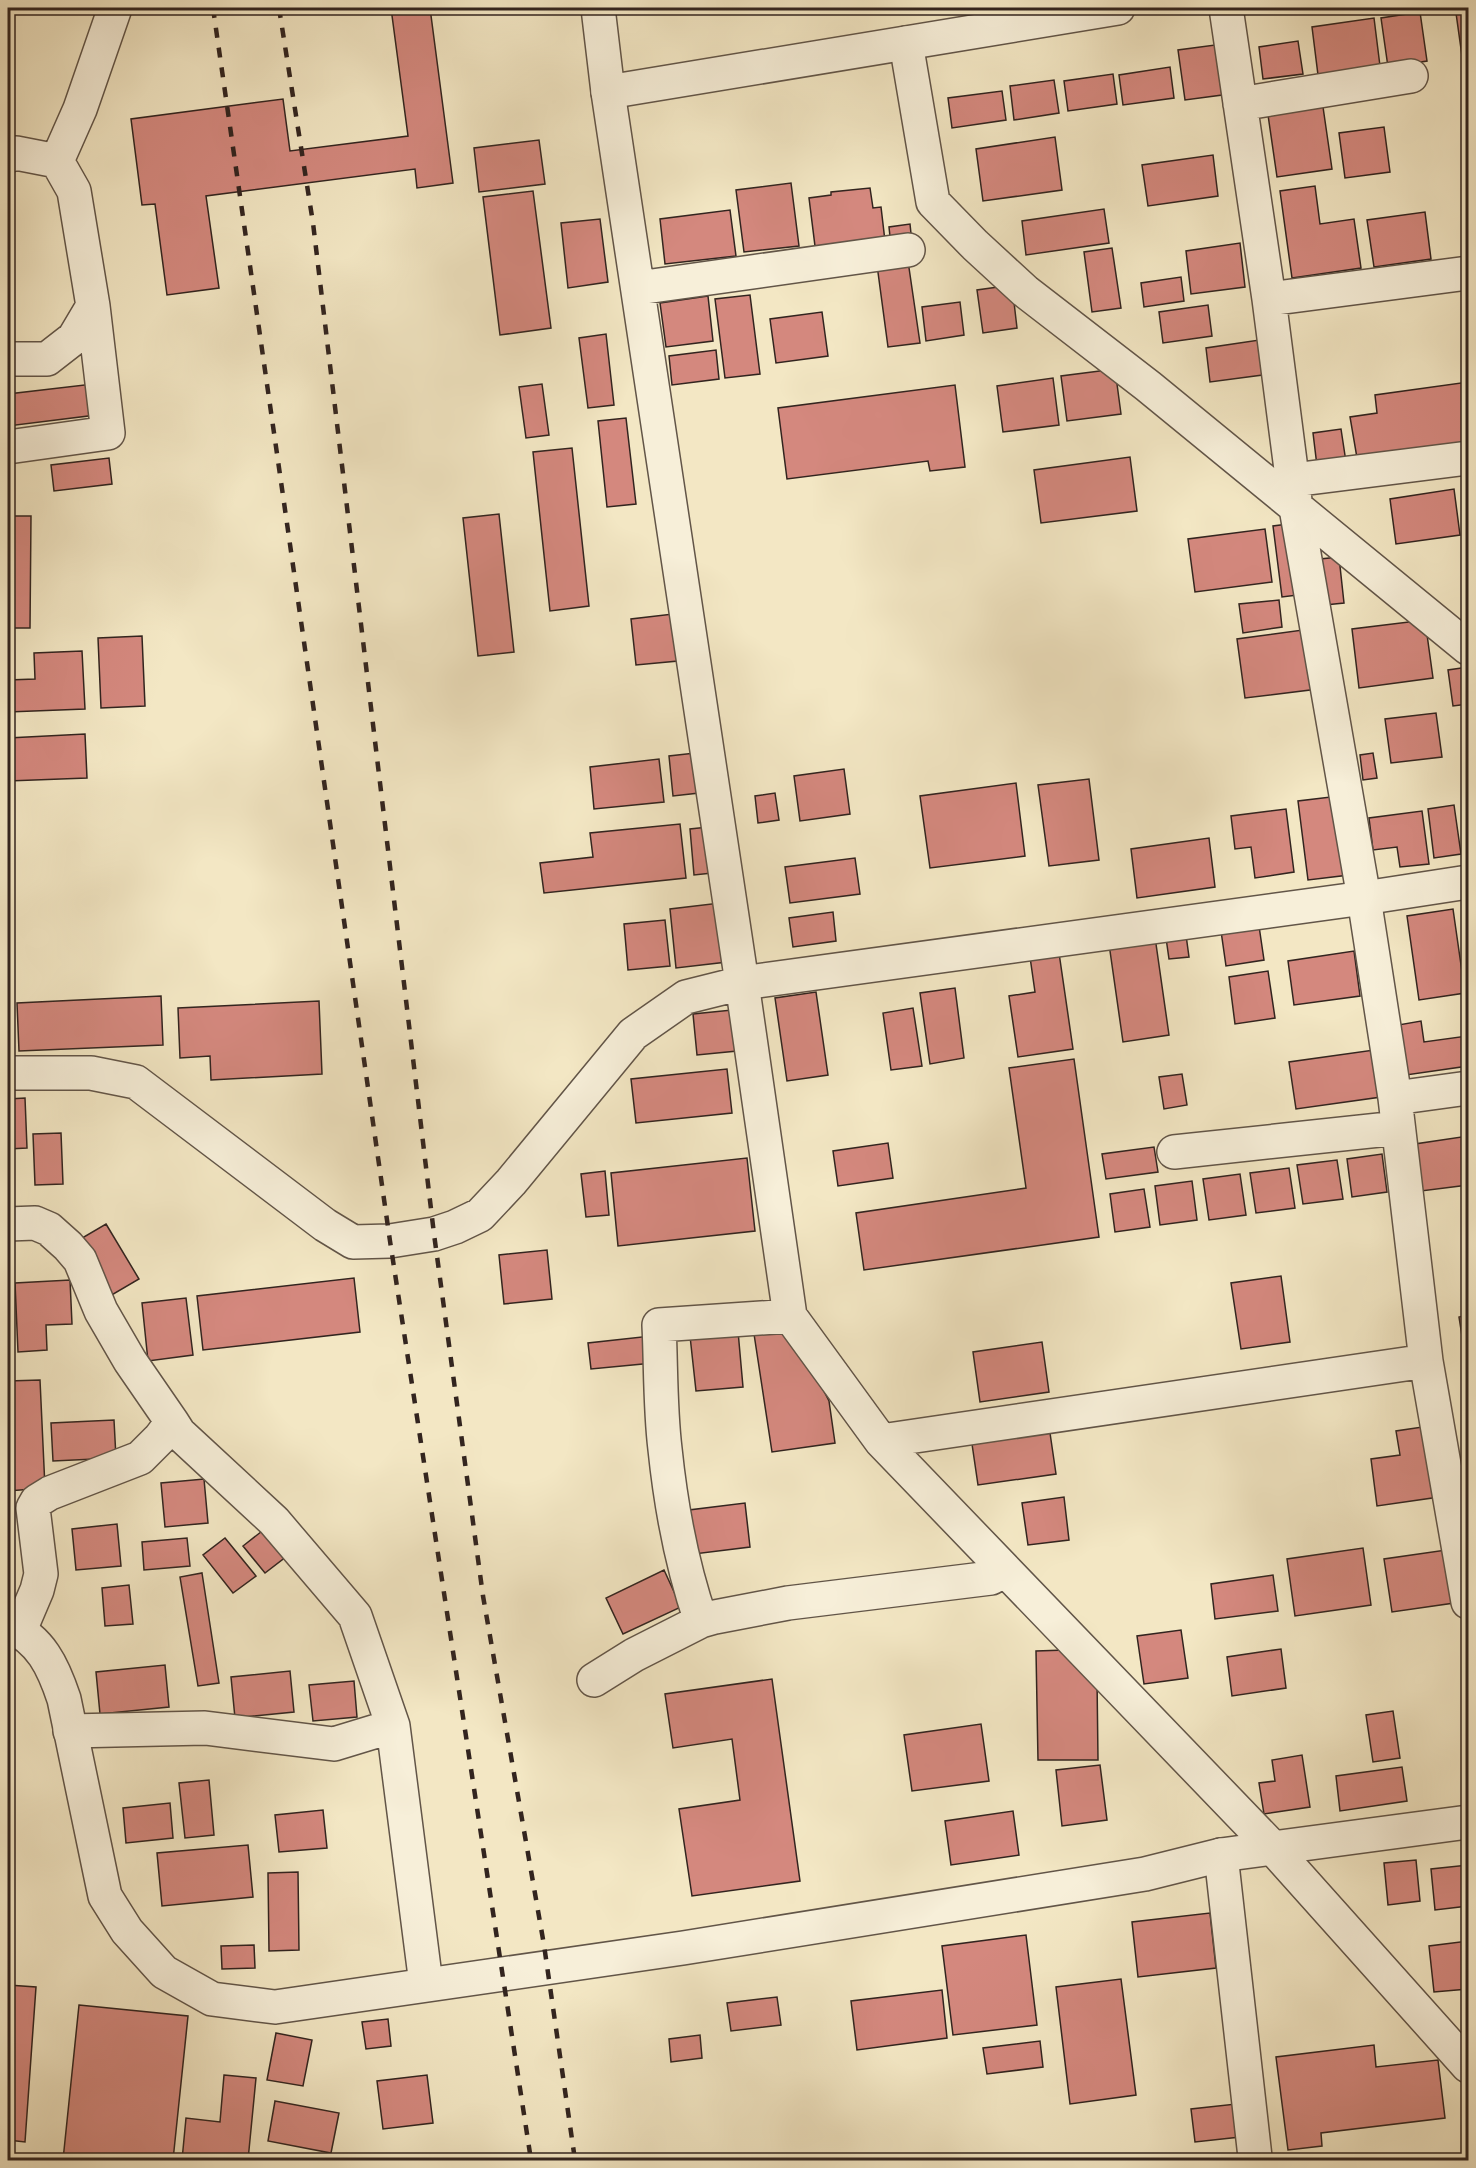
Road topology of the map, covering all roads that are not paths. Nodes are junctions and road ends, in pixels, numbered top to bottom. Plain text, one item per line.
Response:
1 (115, 8) edge
2 (598, 8) edge
3 (1119, 8) edge
4 (1226, 8) edge
5 (906, 43) junction
6 (1411, 76) dead end
7 (608, 92) junction
8 (1240, 104) junction
9 (8, 156) edge
10 (57, 161) junction
11 (908, 250) dead end
12 (1468, 273) edge
13 (638, 288) junction
14 (1269, 299) junction
15 (93, 306) junction
16 (8, 360) edge
17 (8, 447) edge
18 (1468, 458) edge
19 (1295, 494) junction
20 (1468, 648) edge
21 (1468, 882) edge
22 (1364, 898) junction
23 (742, 983) junction
24 (8, 1073) edge
25 (1468, 1088) edge
26 (1396, 1113) junction
27 (1174, 1152) dead end
28 (8, 1224) edge
29 (790, 1316) junction
30 (1426, 1361) junction
31 (172, 1422) junction
32 (881, 1441) junction
33 (1005, 1570) junction
34 (1468, 1602) edge
35 (701, 1621) junction
36 (14, 1628) edge
37 (594, 1680) dead end
38 (393, 1726) junction
39 (70, 1731) junction
40 (1468, 1822) edge
41 (1273, 1848) junction
42 (1221, 1855) junction
43 (426, 1984) junction
44 (1468, 2066) edge
45 (1255, 2157) dead end

1 - 10 street
2 - 7 street
3 - 5 street
4 - 8 street
5 - 7 street
5 - 19 street
6 - 8 street
7 - 13 street
8 - 14 street
9 - 10 street
10 - 15 street
11 - 13 street
12 - 14 street
13 - 23 street
14 - 19 street
15 - 16 street
15 - 17 street
18 - 19 street
19 - 20 street
19 - 22 street
21 - 22 street
22 - 23 street
22 - 26 street
23 - 24 street
23 - 29 street
25 - 26 street
26 - 27 street
26 - 30 street
28 - 31 street
29 - 32 street
29 - 35 street
30 - 32 street
30 - 34 street
31 - 36 street
31 - 38 street
32 - 33 street
33 - 35 street
33 - 41 street
35 - 37 street
36 - 39 street
38 - 39 street
38 - 43 street
39 - 43 street
40 - 41 street
41 - 42 street
41 - 44 street
42 - 43 street
42 - 45 street

